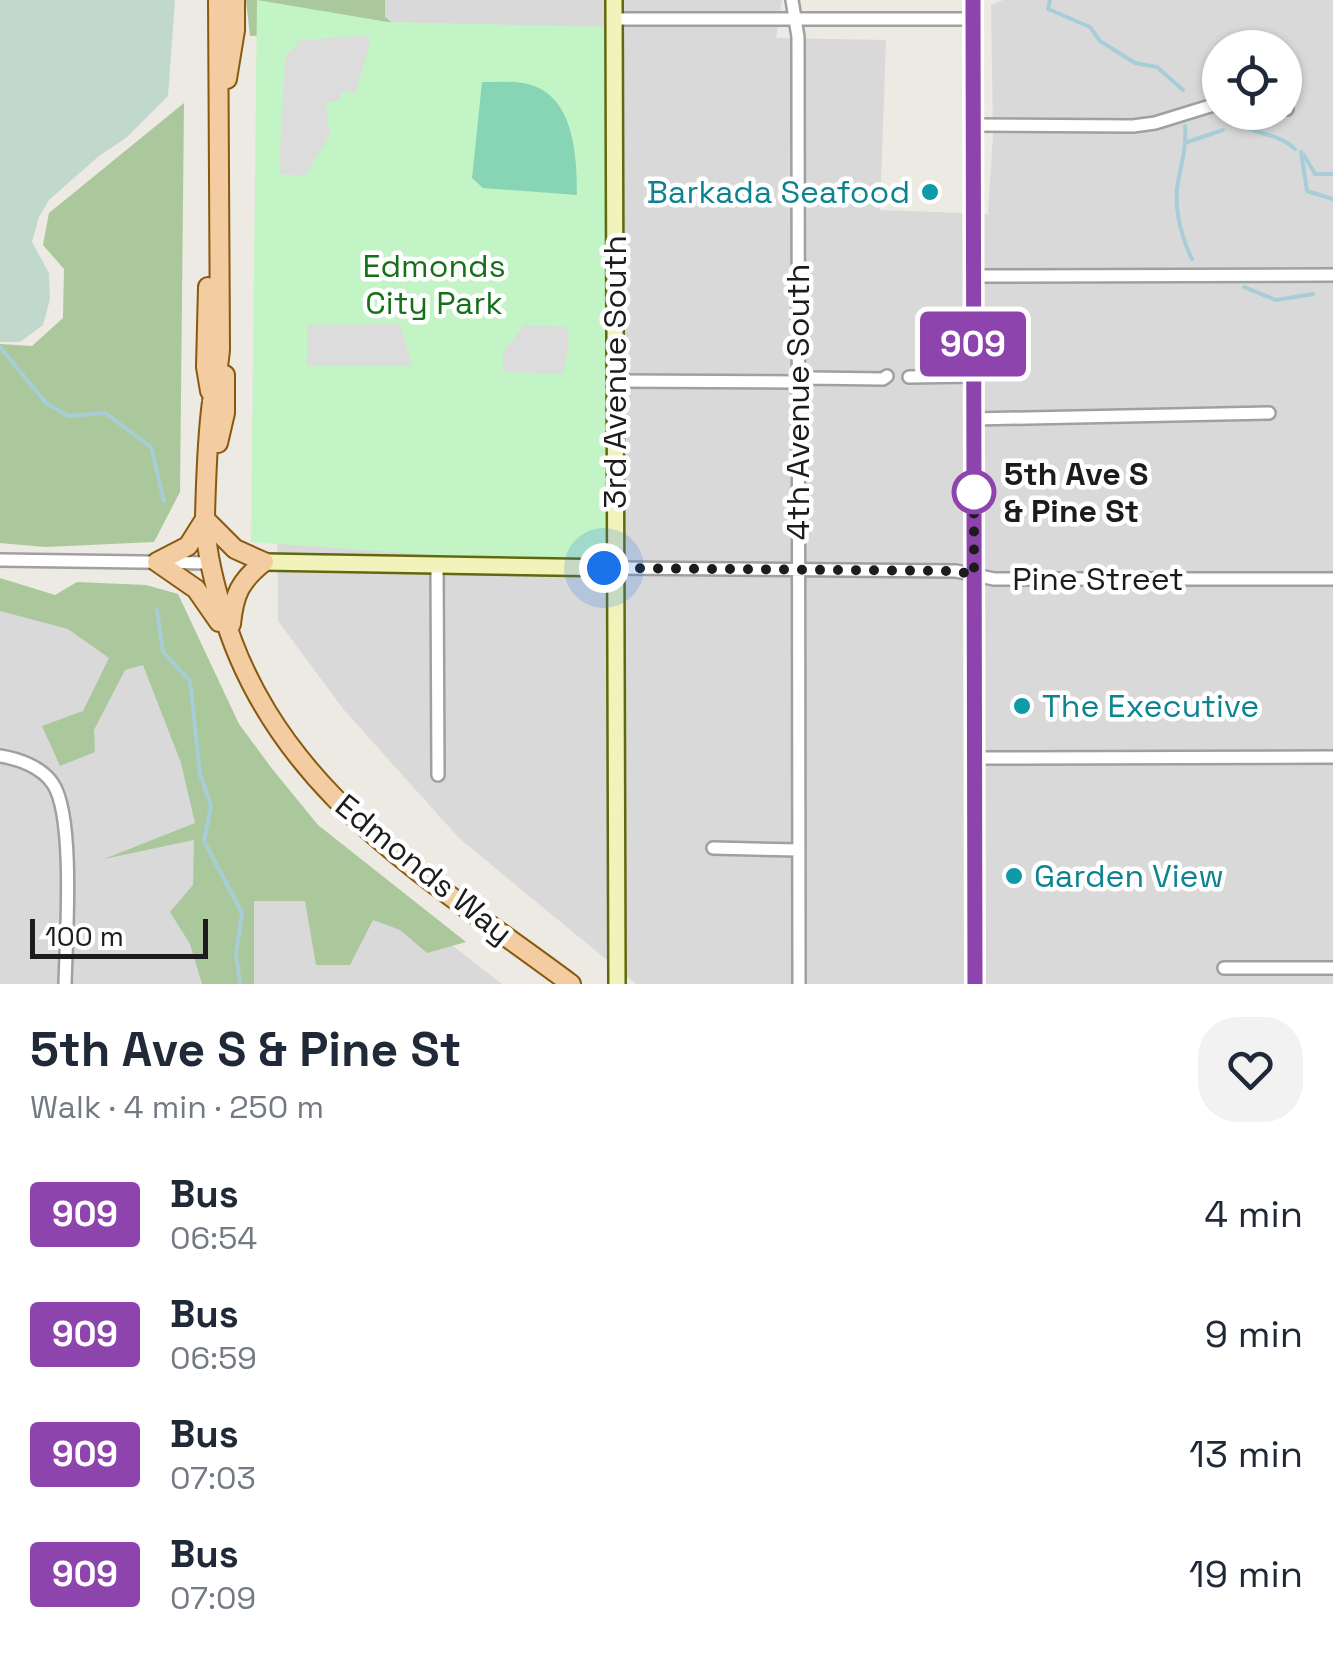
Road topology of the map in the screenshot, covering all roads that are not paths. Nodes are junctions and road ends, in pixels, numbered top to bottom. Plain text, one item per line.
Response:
1 (218, 0) edge
2 (227, 0) edge
3 (235, 0) edge
4 (614, 0) edge
5 (792, 0) edge
6 (973, 0) edge
7 (614, 19) junction
8 (973, 19) junction
9 (794, 20) junction
10 (227, 75) junction
11 (1202, 109) edge
12 (973, 125) junction
13 (1333, 275) edge
14 (974, 276) junction
15 (887, 376) dead end
16 (973, 376) junction
17 (909, 377) dead end
18 (615, 382) junction
19 (798, 382) junction
20 (1269, 413) dead end
21 (974, 419) junction
22 (208, 490) junction
23 (205, 519) junction
24 (0, 560) edge
25 (157, 562) junction
26 (264, 562) junction
27 (211, 563) junction
28 (437, 564) junction
29 (615, 568) junction
30 (798, 571) junction
31 (974, 575) junction
32 (1333, 578) edge
33 (230, 640) junction
34 (0, 756) edge
35 (1333, 757) edge
36 (975, 758) junction
37 (438, 775) dead end
38 (714, 848) dead end
39 (799, 850) junction
40 (1224, 968) dead end
41 (1333, 968) edge
42 (66, 984) edge
43 (572, 984) edge
44 (617, 984) edge
45 (799, 984) edge
46 (975, 984) edge

1 - 22 main road, Edmonds Way
2 - 10 main road
3 - 10 main road
4 - 7 street, 3rd Avenue South
5 - 9 street, 4th Avenue South
6 - 8 street
7 - 9 street
7 - 18 street, 3rd Avenue South
8 - 9 street
8 - 12 street
9 - 19 street, 4th Avenue South
10 - 22 main road
11 - 12 street
12 - 14 street
13 - 14 street
14 - 16 street
15 - 19 street
16 - 17 street
16 - 21 street
18 - 19 street
18 - 29 street, 3rd Avenue South
19 - 30 street, 4th Avenue South
20 - 21 street
21 - 31 street
22 - 23 main road, Edmonds Way
23 - 25 main road
23 - 26 main road
23 - 27 main road, Edmonds Way
24 - 25 street
25 - 27 street
25 - 33 main road
26 - 28 street, Pine Street
26 - 33 main road
27 - 33 main road, Edmonds Way
28 - 29 street, Pine Street
28 - 37 street
29 - 30 street, Pine Street
29 - 44 street, 3rd Avenue South
30 - 31 street, Pine Street
30 - 39 street, 4th Avenue South
31 - 32 street, Pine Street
31 - 36 street
33 - 43 main road, Edmonds Way
34 - 42 street
35 - 36 street
36 - 46 street
38 - 39 street
39 - 45 street, 4th Avenue South
40 - 41 street

